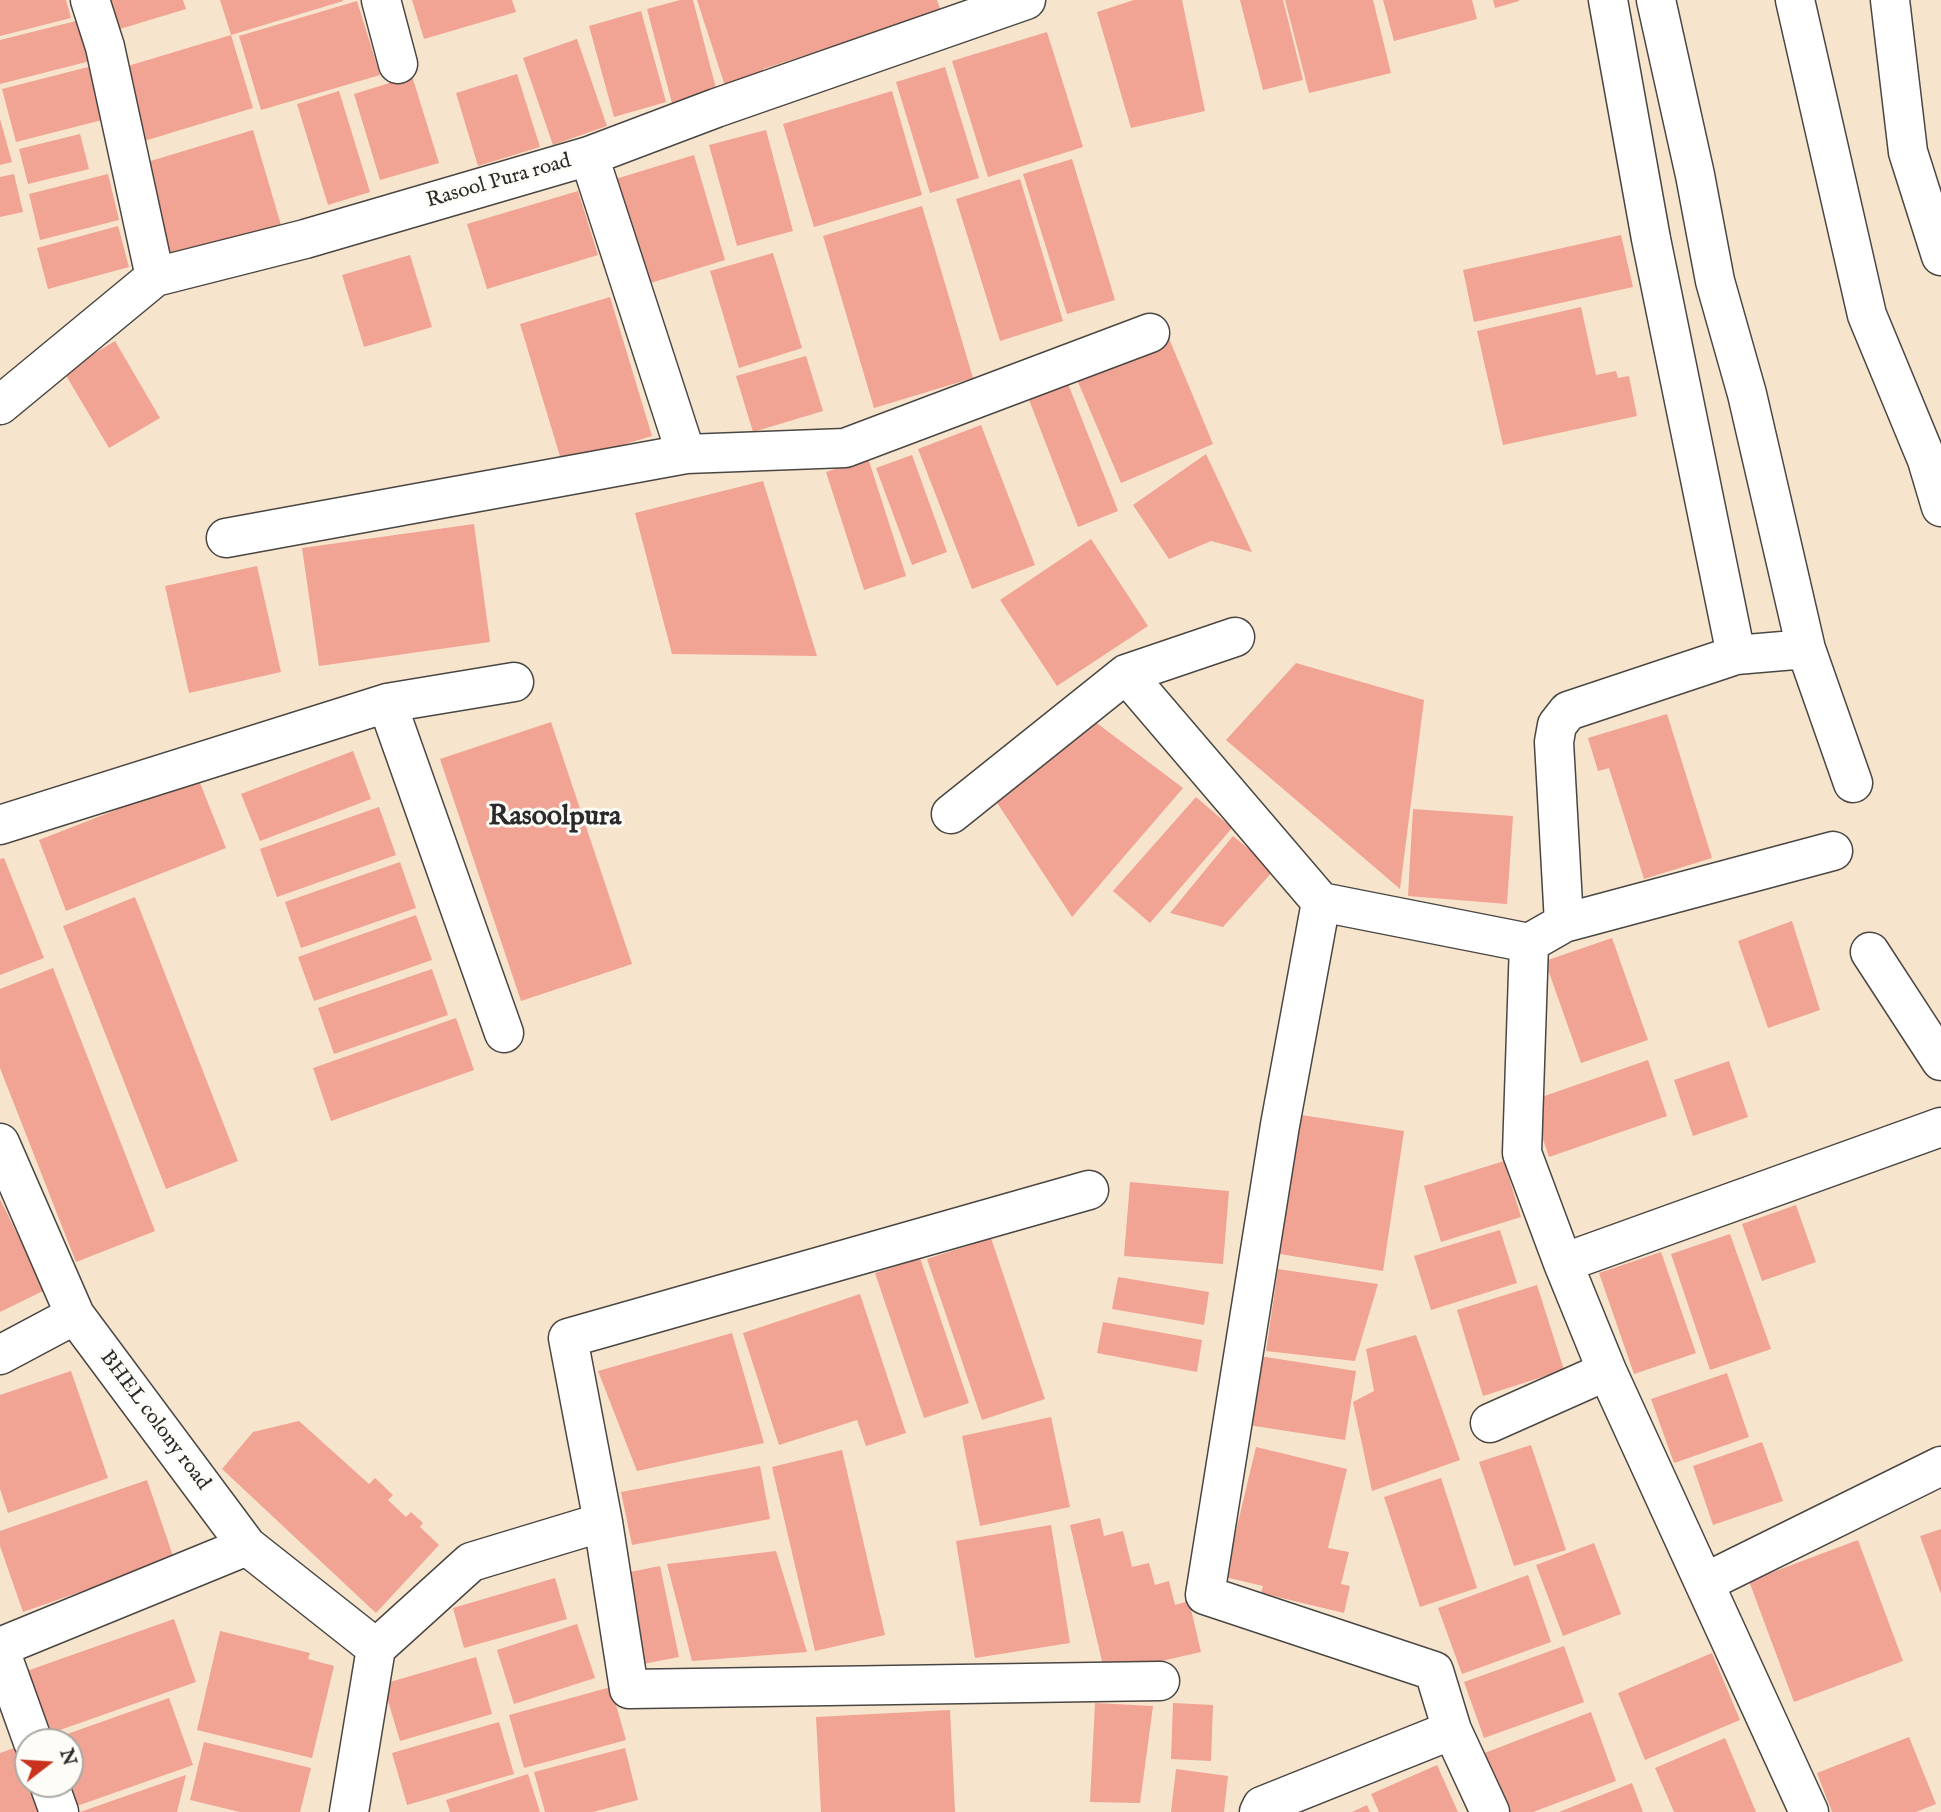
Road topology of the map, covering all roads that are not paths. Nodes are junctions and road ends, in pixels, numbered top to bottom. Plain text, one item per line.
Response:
1 (90, 0) edge
2 (380, 0) edge
3 (1026, 0) edge
4 (1608, 0) edge
5 (1656, 0) edge
6 (1795, 0) edge
7 (1890, 0) edge
8 (398, 64) dead end
9 (589, 156) junction
10 (1941, 256) edge
11 (155, 277) junction
12 (1150, 334) dead end
13 (0, 405) edge
14 (686, 454) junction
15 (1941, 506) edge
16 (226, 538) dead end
17 (1235, 637) dead end
18 (1806, 649) junction
19 (1735, 655) junction
20 (1126, 674) junction
21 (514, 682) dead end
22 (387, 703) junction
23 (1853, 783) dead end
24 (951, 814) dead end
25 (0, 825) edge
26 (1833, 851) dead end
27 (1321, 902) junction
28 (1564, 923) junction
29 (1529, 943) junction
30 (1870, 952) dead end
31 (504, 1033) dead end
32 (1941, 1061) edge
33 (1941, 1127) edge
34 (0, 1143) edge
35 (1089, 1190) dead end
36 (1563, 1263) junction
37 (75, 1315) junction
38 (0, 1355) edge
39 (1607, 1371) junction
40 (1490, 1423) dead end
41 (1941, 1466) edge
42 (603, 1522) junction
43 (247, 1546) junction
44 (1704, 1583) junction
45 (376, 1648) junction
46 (0, 1649) edge
47 (1160, 1681) dead end
48 (28, 1728) edge
49 (1452, 1730) junction
50 (349, 1812) edge
51 (1259, 1812) edge
52 (1490, 1812) edge
53 (1808, 1812) edge

1 - 11 street
2 - 8 street
3 - 9 street, Rasool Pura road
4 - 19 street
5 - 18 street
6 - 15 street
7 - 10 street
9 - 11 street, Rasool Pura road
9 - 14 street
11 - 13 street, Rasool Pura road
12 - 14 street
14 - 16 street
17 - 20 street
18 - 19 street
18 - 23 street
19 - 28 street
20 - 24 street
20 - 27 street
21 - 22 street
22 - 25 street
22 - 31 street
26 - 28 street
27 - 29 street
27 - 49 street
28 - 29 street
29 - 36 street
30 - 32 street
33 - 36 street
34 - 37 street, BHEL colony road
35 - 42 street
36 - 39 street
37 - 38 street
37 - 43 street, BHEL colony road
39 - 40 street
39 - 44 street
41 - 44 street
42 - 45 street
42 - 47 street
43 - 45 street, BHEL colony road
43 - 46 street
44 - 53 street
45 - 50 street
46 - 48 street
49 - 51 street
49 - 52 street

